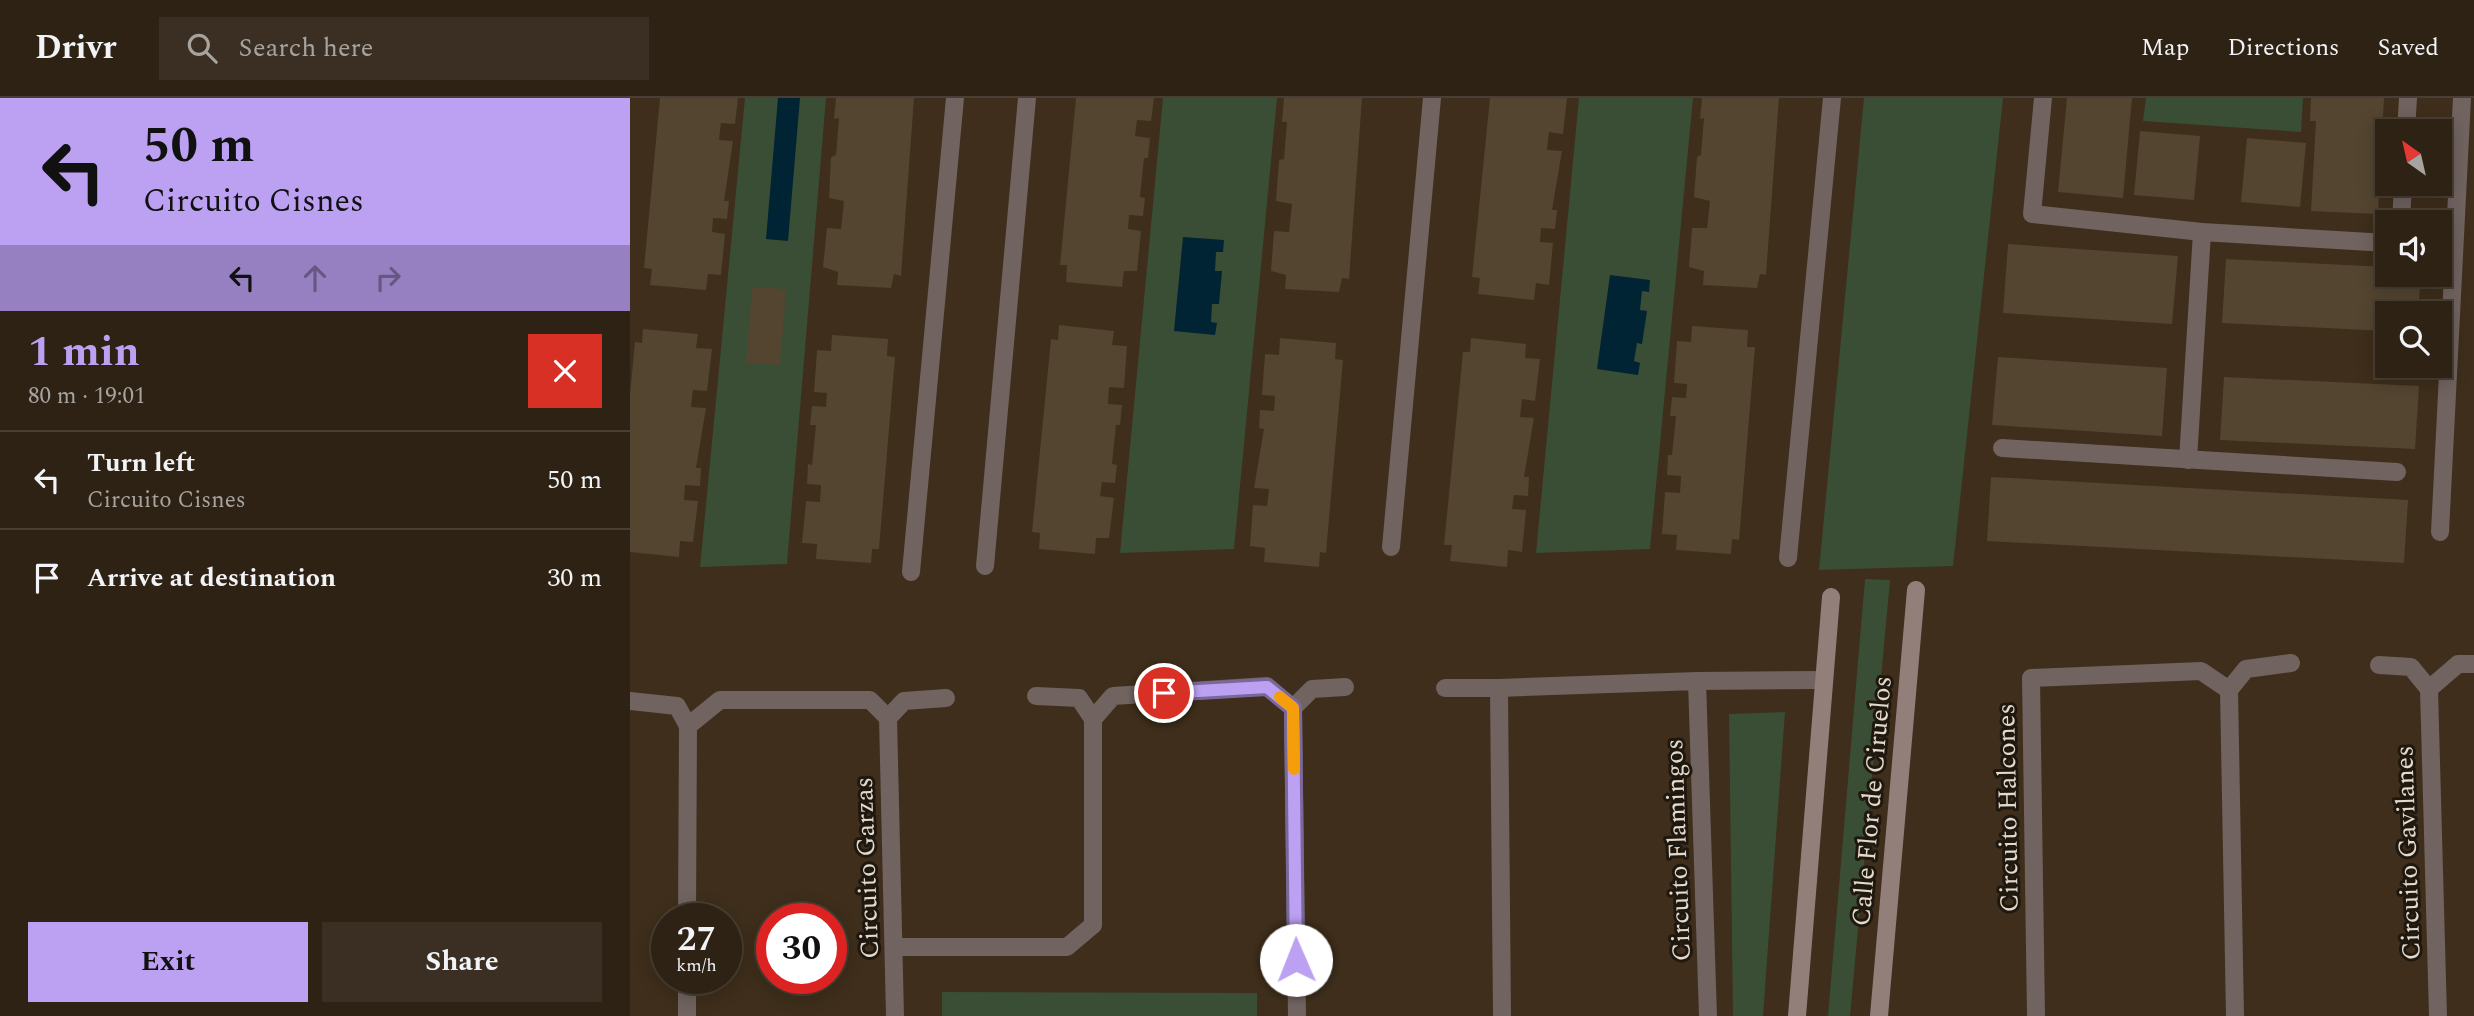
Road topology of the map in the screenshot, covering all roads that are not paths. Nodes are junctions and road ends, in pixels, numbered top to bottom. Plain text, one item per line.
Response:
1 (955, 98) edge
2 (1027, 98) edge
3 (1432, 98) edge
4 (1832, 98) edge
5 (2043, 98) edge
6 (2408, 98) edge
7 (2462, 98) edge
8 (2407, 119) edge
9 (2202, 232) junction
10 (2375, 242) edge
11 (2002, 448) dead end
12 (2188, 460) junction
13 (2397, 472) dead end
14 (2441, 532) dead end
15 (1391, 547) dead end
16 (1788, 558) dead end
17 (985, 566) dead end
18 (911, 572) dead end
19 (1916, 590) dead end
20 (1831, 597) dead end
21 (2291, 663) dead end
22 (2474, 664) edge
23 (2379, 665) dead end
24 (1823, 680) junction
25 (1697, 681) junction
26 (1345, 687) dead end
27 (1445, 688) dead end
28 (1499, 688) junction
29 (2429, 689) junction
30 (2228, 690) junction
31 (1036, 696) dead end
32 (946, 698) dead end
33 (630, 701) edge
34 (1293, 708) junction
35 (888, 718) junction
36 (1093, 719) junction
37 (688, 726) junction
38 (687, 903) edge
39 (894, 947) junction
40 (687, 994) edge
41 (687, 1016) edge
42 (895, 1016) edge
43 (1297, 1016) edge
44 (1502, 1016) edge
45 (1708, 1016) edge
46 (1797, 1016) edge
47 (1879, 1016) edge
48 (2036, 1016) edge
49 (2235, 1016) edge
50 (2438, 1016) edge

1 - 18 street
2 - 17 street
3 - 15 street
4 - 16 street
5 - 9 street
6 - 8 street
7 - 14 street
9 - 10 street
9 - 12 street
11 - 12 street
12 - 13 street
19 - 47 main road, Calle Flor de Ciruelos
20 - 24 main road
21 - 30 street
22 - 29 street
23 - 29 street
24 - 25 street
24 - 46 main road
25 - 28 street
25 - 45 street, Circuito Flamingos
26 - 34 street
27 - 28 street
28 - 44 street
29 - 50 street, Circuito Gavilanes
30 - 48 street, Circuito Halcones
30 - 49 street
31 - 36 street
32 - 35 street
33 - 37 street
34 - 36 street
34 - 43 street
35 - 37 street
35 - 39 street, Circuito Garzas
36 - 39 street
37 - 38 street
39 - 42 street, Circuito Garzas
40 - 41 street

